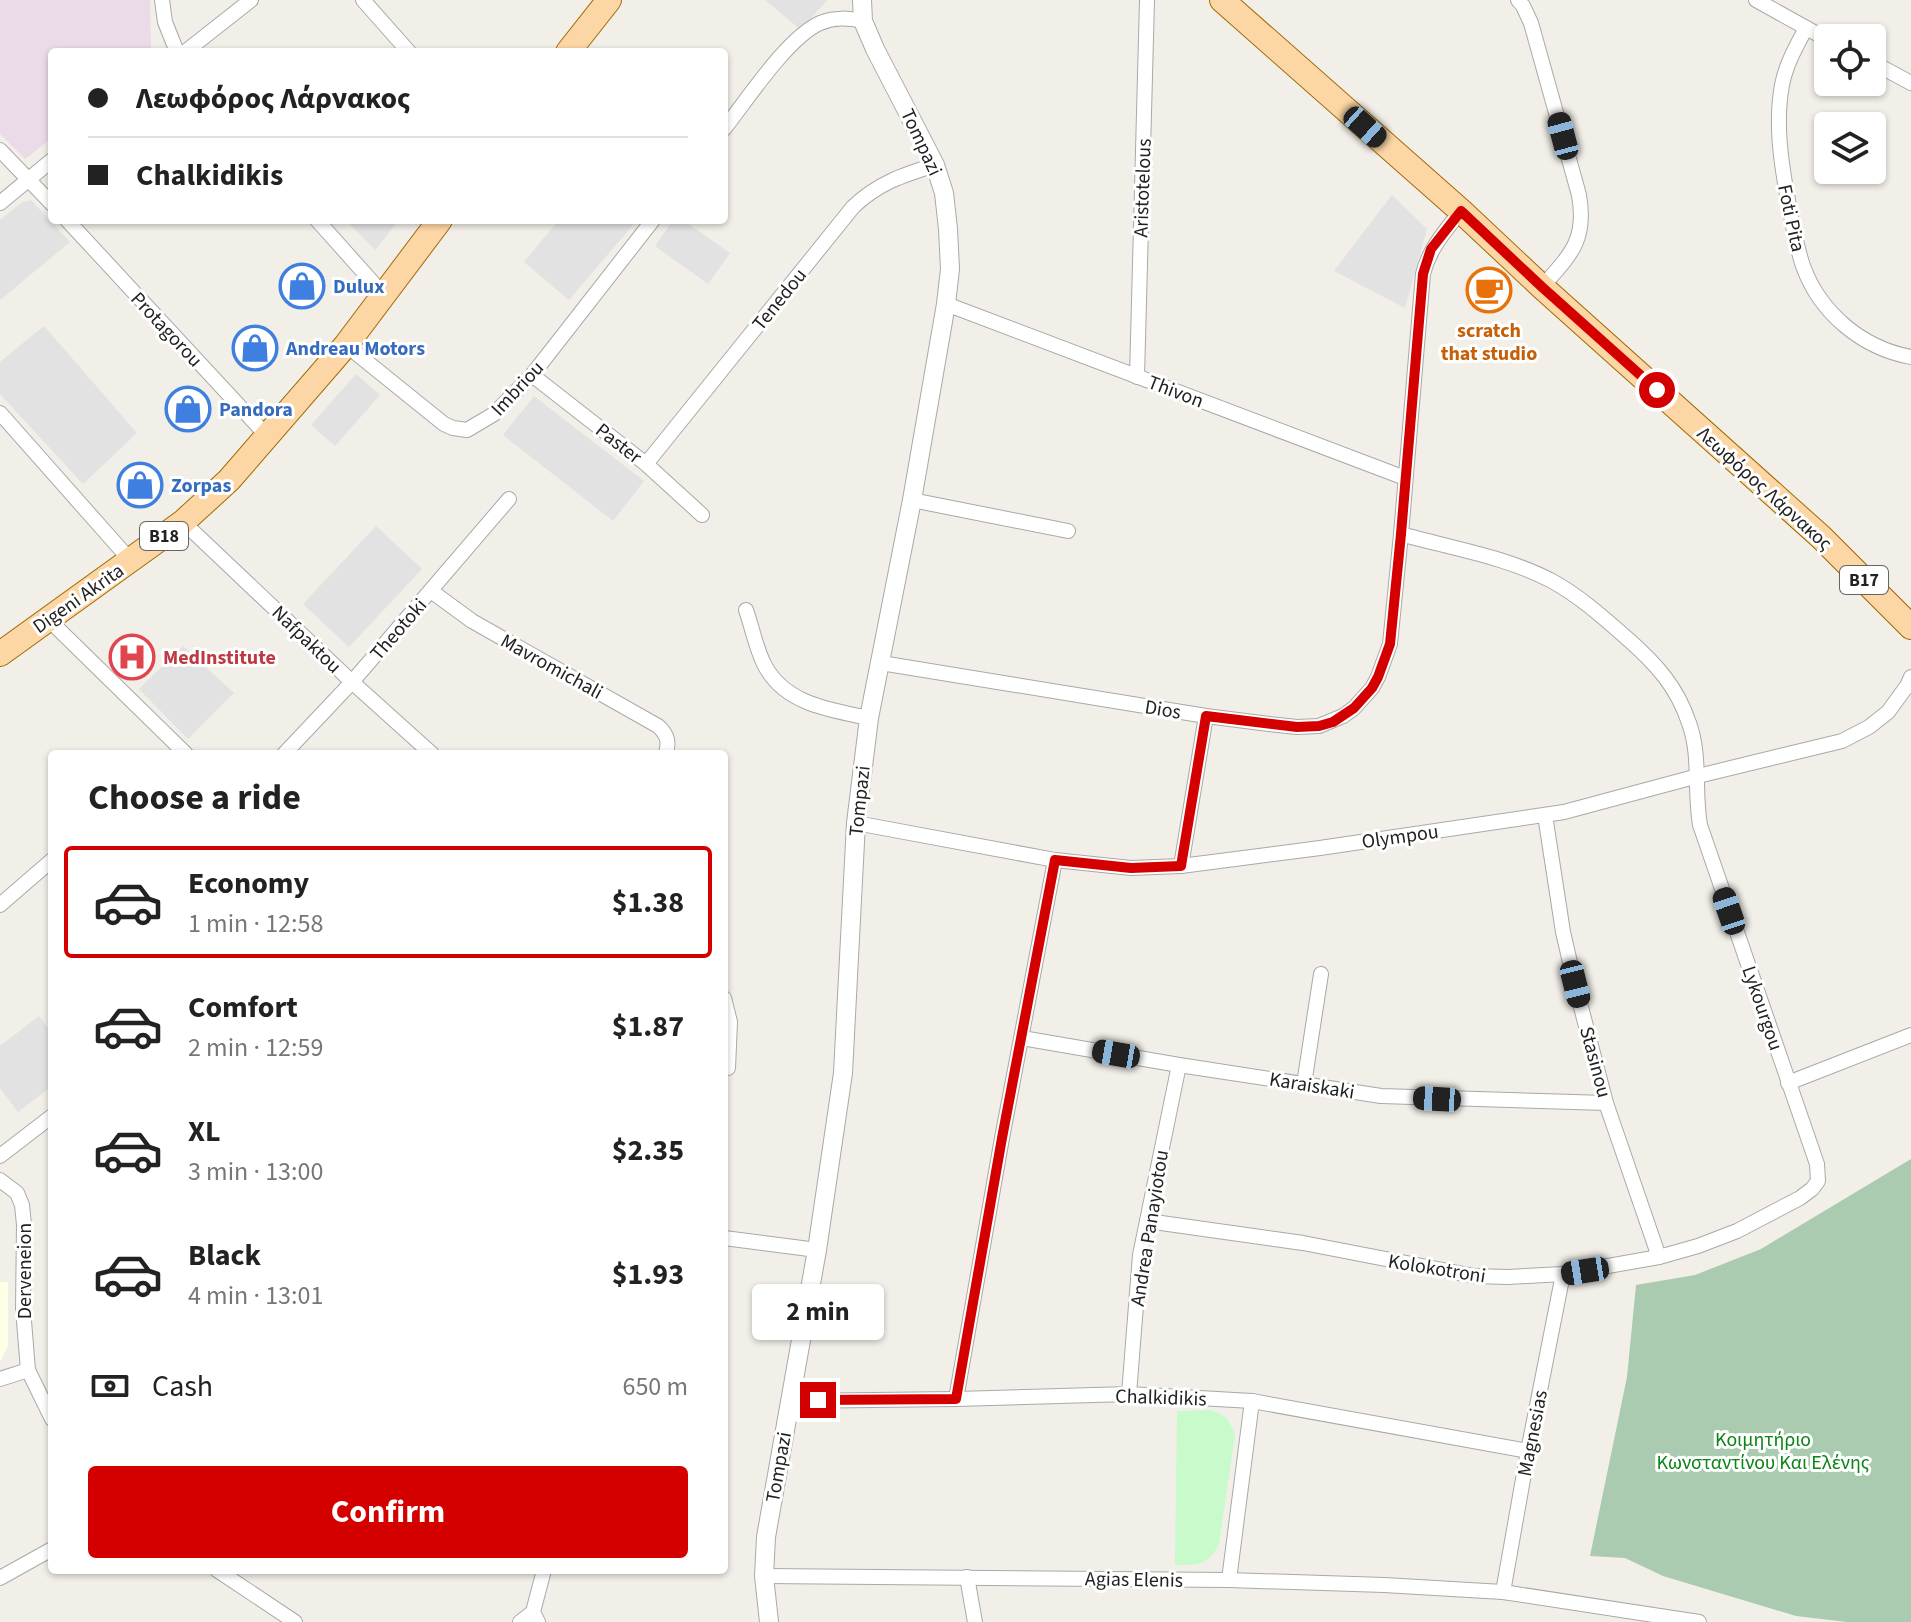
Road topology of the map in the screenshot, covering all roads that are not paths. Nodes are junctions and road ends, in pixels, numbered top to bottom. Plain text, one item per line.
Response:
1 (162, 0) edge
2 (251, 0) edge
3 (363, 0) edge
4 (609, 0) edge
5 (862, 0) edge
6 (1147, 0) edge
7 (1222, 0) edge
8 (1518, 0) edge
9 (1756, 0) edge
10 (863, 21) junction
11 (1806, 28) junction
12 (1814, 32) edge
13 (175, 48) edge
14 (190, 48) edge
15 (405, 48) edge
16 (571, 48) edge
17 (1886, 70) edge
18 (1911, 83) edge
19 (728, 124) edge
20 (0, 150) edge
21 (48, 163) edge
22 (935, 165) junction
23 (29, 179) junction
24 (48, 200) edge
25 (0, 203) edge
26 (1461, 211) junction
27 (71, 224) edge
28 (321, 224) edge
29 (437, 224) edge
30 (650, 224) edge
31 (1542, 287) junction
32 (383, 294) junction
33 (946, 304) junction
34 (346, 345) junction
35 (1911, 357) edge
36 (532, 375) junction
37 (1137, 377) junction
38 (0, 413) edge
39 (268, 437) junction
40 (646, 464) junction
41 (1405, 478) junction
42 (509, 499) dead end
43 (912, 500) junction
44 (702, 515) dead end
45 (183, 522) junction
46 (1068, 531) dead end
47 (1401, 534) junction
48 (131, 561) junction
49 (431, 591) junction
50 (746, 610) dead end
51 (48, 619) junction
52 (1910, 629) edge
53 (0, 654) edge
54 (881, 663) junction
55 (1911, 677) edge
56 (352, 682) junction
57 (1911, 692) edge
58 (1888, 712) junction
59 (1206, 716) junction
60 (869, 718) junction
61 (667, 749) edge
62 (178, 750) edge
63 (288, 750) edge
64 (428, 750) edge
65 (1698, 776) junction
66 (1545, 815) junction
67 (856, 823) junction
68 (1055, 860) junction
69 (48, 863) edge
70 (1181, 866) junction
71 (0, 905) edge
72 (1321, 974) dead end
73 (728, 1014) edge
74 (1911, 1035) edge
75 (1022, 1038) junction
76 (1179, 1065) junction
77 (728, 1068) dead end
78 (1788, 1083) junction
79 (1304, 1084) junction
80 (1606, 1103) junction
81 (48, 1119) edge
82 (1811, 1147) joint
83 (0, 1156) edge
84 (0, 1180) edge
85 (1147, 1221) junction
86 (728, 1239) edge
87 (817, 1250) junction
88 (1659, 1257) junction
89 (1563, 1274) junction
90 (28, 1370) junction
91 (0, 1379) edge
92 (1129, 1394) junction
93 (956, 1399) junction
94 (790, 1401) junction
95 (1252, 1401) junction
96 (48, 1411) edge
97 (1528, 1451) junction
98 (48, 1551) edge
99 (223, 1574) edge
100 (543, 1574) edge
101 (764, 1576) junction
102 (967, 1577) junction
103 (0, 1578) edge
104 (1229, 1580) junction
105 (1503, 1592) junction
106 (536, 1617) edge
107 (295, 1622) edge
108 (520, 1622) edge
109 (769, 1622) edge
110 (975, 1622) edge
111 (1699, 1622) edge

1 - 13 street
2 - 14 street
3 - 15 street
4 - 16 main road
5 - 10 street, Tompazi
6 - 37 street, Aristotelous
7 - 26 main road, Λεωφόρος Λάρνακος / B17
8 - 31 street
9 - 11 street
10 - 19 street
10 - 22 street, Tompazi
11 - 12 street
11 - 35 street, Foti Pita
17 - 18 street
20 - 23 street
21 - 23 street
22 - 33 street, Tompazi
22 - 40 street, Tenedou
23 - 24 street
23 - 25 street
26 - 31 main road, Λεωφόρος Λάρνακος / B17
26 - 41 street, Dios
27 - 39 street, Protagorou
28 - 32 street
29 - 32 main road, Digeni Akrita / B18
30 - 36 street, Imbriou
31 - 52 main road, Λεωφόρος Λάρνακος / B17
32 - 34 main road, Digeni Akrita / B18
33 - 37 street, Thivon
33 - 43 street, Tompazi
34 - 36 street, Imbriou
34 - 39 main road, Digeni Akrita / B18
36 - 40 street, Paster
37 - 41 street, Thivon
38 - 48 street
39 - 45 main road, Digeni Akrita / B18
40 - 44 street, Paster
41 - 47 street, Dios
42 - 49 street, Theotoki
43 - 46 street
43 - 54 street, Tompazi
45 - 48 main road, Digeni Akrita / B18
45 - 56 street, Nafpaktou
47 - 59 street, Dios
47 - 65 street, Lykourgou
48 - 51 main road, Digeni Akrita / B18
49 - 56 street, Theotoki
49 - 61 street, Mavromichali
50 - 60 street
51 - 53 main road, Digeni Akrita / B18
51 - 62 street
54 - 59 street, Dios
54 - 60 street, Tompazi
55 - 58 street, Olympou
56 - 63 street, Theotoki
56 - 64 street, Nafpaktou
57 - 58 street
58 - 65 street, Olympou
59 - 70 street
60 - 67 street, Tompazi
65 - 66 street, Olympou
65 - 78 street, Lykourgou
66 - 70 street, Olympou
66 - 80 street, Stasinou
67 - 68 street, Olympou
67 - 87 street, Tompazi
68 - 70 street, Olympou
68 - 75 street
69 - 71 street
72 - 79 street
73 - 77 street
74 - 78 street
75 - 76 street, Karaiskaki
75 - 93 street
76 - 79 street, Karaiskaki
76 - 85 street, Andrea Panayiotou
78 - 82 street, Lykourgou
79 - 80 street, Karaiskaki
80 - 88 street, Stasinou
81 - 83 street
82 - 88 street, Kolokotroni
84 - 90 street, Derveneion
85 - 89 street, Kolokotroni
85 - 92 street, Andrea Panayiotou
86 - 87 street
87 - 94 street, Tompazi
88 - 89 street, Kolokotroni
89 - 97 street, Magnesias
90 - 91 street
90 - 96 street
92 - 93 street, Chalkidikis
92 - 95 street, Chalkidikis
93 - 94 street, Chalkidikis
94 - 101 street, Tompazi
95 - 97 street, Chalkidikis
95 - 104 street
97 - 105 street, Magnesias
98 - 103 street
99 - 107 street
100 - 106 street
101 - 102 street, Agias Elenis
101 - 109 street, Tompazi
102 - 104 street, Agias Elenis
102 - 110 street
104 - 105 street, Agias Elenis
105 - 111 street, Agias Elenis
106 - 108 street

